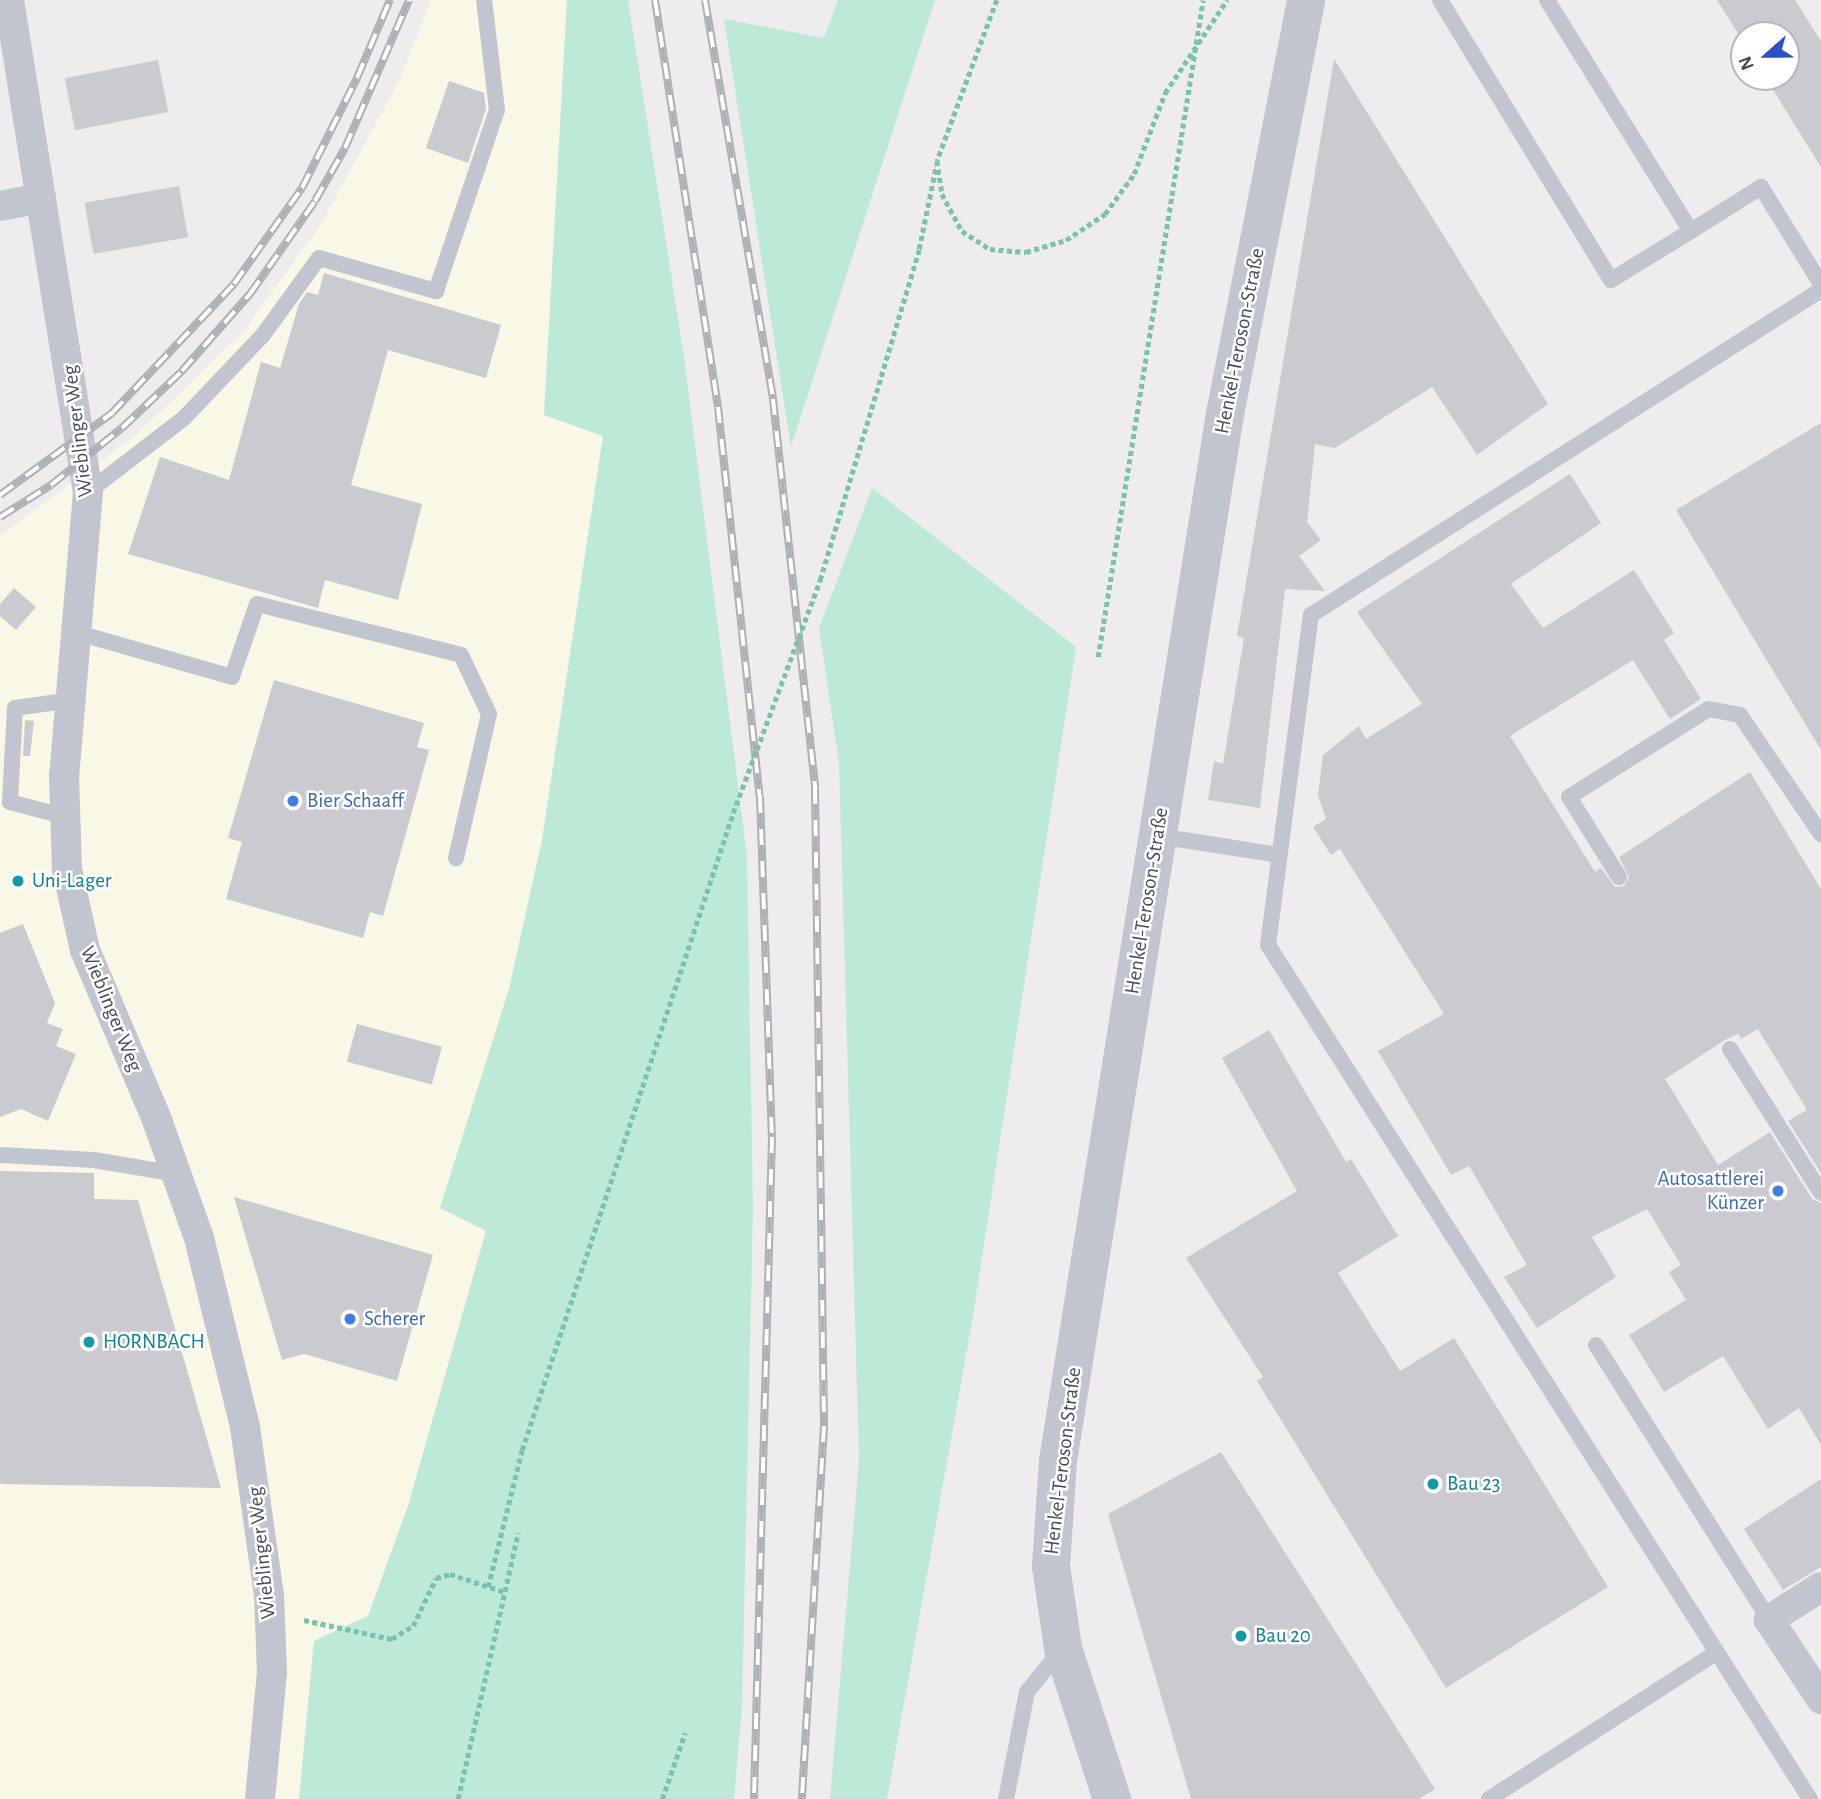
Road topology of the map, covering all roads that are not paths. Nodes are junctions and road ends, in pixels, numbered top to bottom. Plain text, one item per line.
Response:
1 (9, 0) edge
2 (484, 0) edge
3 (1306, 0) edge
4 (1440, 0) edge
5 (1547, 0) edge
6 (41, 198) junction
7 (0, 205) edge
8 (1691, 231) junction
9 (1821, 284) edge
10 (1821, 290) edge
11 (88, 492) junction
12 (78, 632) junction
13 (72, 700) junction
14 (63, 816) junction
15 (1821, 834) edge
16 (1158, 835) junction
17 (1280, 855) junction
18 (456, 858) dead end
19 (1619, 877) dead end
20 (1730, 1049) dead end
21 (0, 1155) edge
22 (178, 1174) junction
23 (1821, 1193) edge
24 (1596, 1345) dead end
25 (1821, 1587) edge
26 (1769, 1620) junction
27 (1063, 1648) junction
28 (1717, 1652) junction
29 (1821, 1699) edge
30 (260, 1799) edge
31 (1006, 1799) edge
32 (1112, 1799) edge
33 (1489, 1799) edge
34 (1810, 1799) edge

1 - 6 street, Wieblinger Weg
2 - 11 lane
3 - 16 street, Henkel-Teroson-Straße
4 - 8 lane
5 - 8 lane
6 - 7 street
6 - 11 street, Wieblinger Weg
8 - 9 lane
10 - 17 lane
11 - 12 street, Wieblinger Weg
12 - 13 street, Wieblinger Weg
12 - 18 lane
13 - 14 street, Wieblinger Weg
13 - 14 lane
14 - 22 street, Wieblinger Weg
15 - 19 lane
16 - 17 lane
16 - 27 street, Henkel-Teroson-Straße
17 - 28 lane
20 - 23 lane
21 - 22 lane
22 - 30 street, Wieblinger Weg
24 - 26 lane
25 - 26 street
26 - 29 street
27 - 31 lane
27 - 32 street, Henkel-Teroson-Straße
28 - 33 lane
28 - 34 lane

